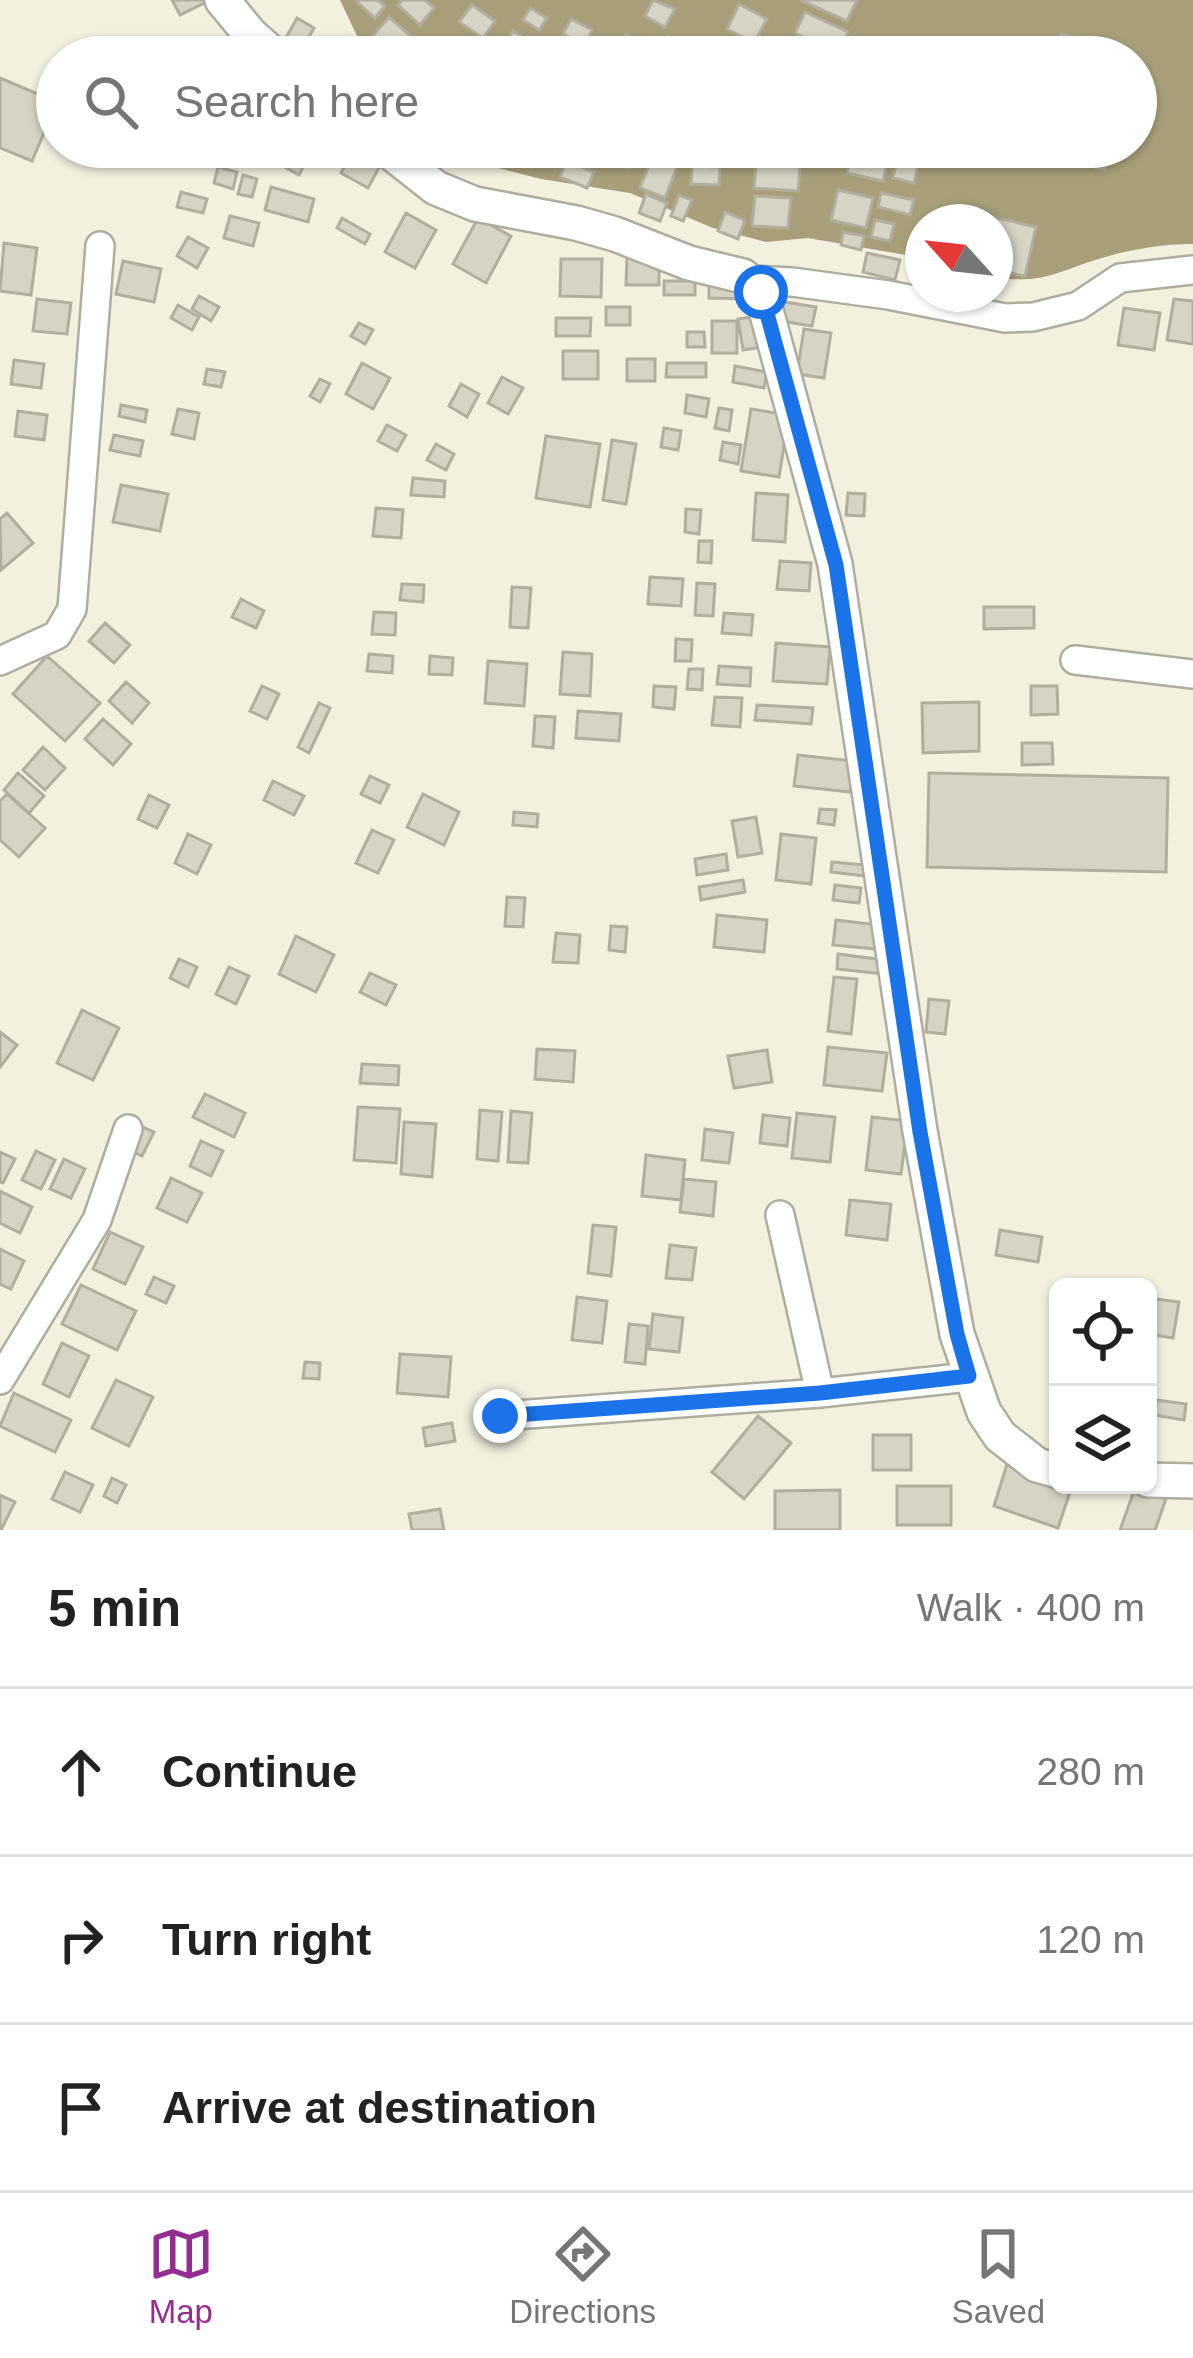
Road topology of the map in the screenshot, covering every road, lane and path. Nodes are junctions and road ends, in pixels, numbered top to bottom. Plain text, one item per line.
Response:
1 (222, 0) edge
2 (252, 36) edge
3 (411, 168) edge
4 (100, 246) dead end
5 (1193, 270) edge
6 (752, 280) junction
7 (1075, 660) dead end
8 (0, 661) edge
9 (1193, 674) edge
10 (128, 1129) dead end
11 (780, 1215) dead end
12 (969, 1376) junction
13 (0, 1380) edge
14 (820, 1393) junction
15 (500, 1416) dead end
16 (1049, 1469) edge
17 (1157, 1480) edge
18 (1193, 1480) edge

1 - 2 street
3 - 6 street
4 - 8 street
5 - 6 street
6 - 12 street
7 - 9 street
10 - 13 street
11 - 14 street
12 - 14 street
12 - 16 street
14 - 15 street
17 - 18 street

